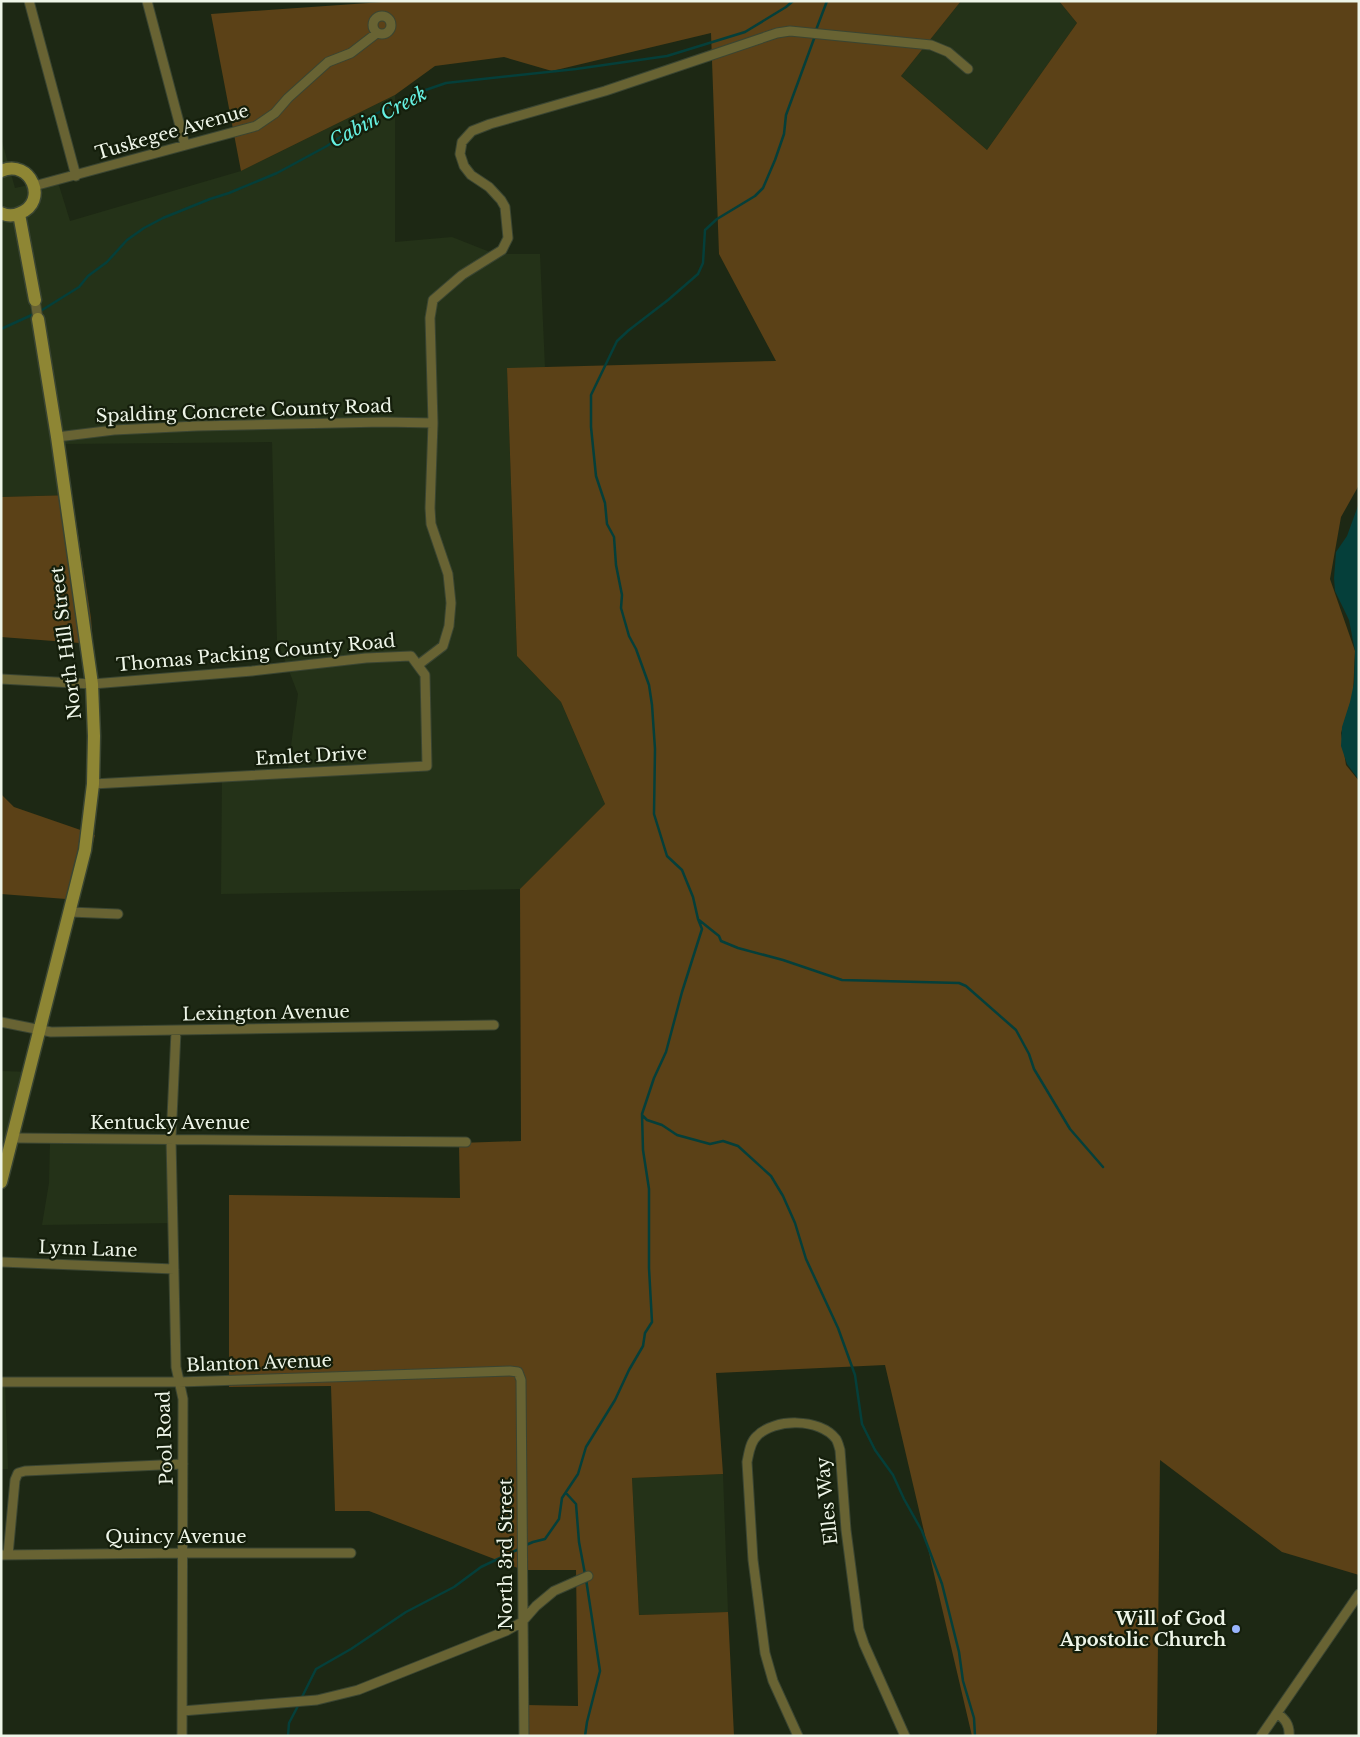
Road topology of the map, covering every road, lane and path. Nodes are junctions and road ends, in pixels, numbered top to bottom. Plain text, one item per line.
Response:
1 (30, 1) edge
2 (147, 1) edge
3 (377, 33) dead end
4 (968, 69) dead end
5 (185, 145) junction
6 (2, 167) edge
7 (76, 176) junction
8 (34, 186) junction
9 (1, 213) edge
10 (19, 214) junction
11 (35, 300) joint
12 (38, 319) joint
13 (434, 423) junction
14 (57, 437) junction
15 (418, 665) junction
16 (1, 679) edge
17 (92, 684) junction
18 (93, 784) junction
19 (70, 912) junction
20 (118, 914) dead end
21 (1, 1022) edge
22 (494, 1025) dead end
23 (39, 1030) junction
24 (176, 1031) junction
25 (12, 1138) junction
26 (171, 1140) junction
27 (466, 1142) dead end
28 (1, 1182) edge
29 (1, 1262) edge
30 (174, 1269) junction
31 (518, 1372) joint
32 (1, 1382) edge
33 (179, 1382) junction
34 (183, 1464) junction
35 (182, 1552) junction
36 (351, 1553) dead end
37 (5, 1555) edge
38 (588, 1576) dead end
39 (1359, 1594) edge
40 (522, 1622) junction
41 (182, 1711) junction
42 (1277, 1713) junction
43 (182, 1736) edge
44 (524, 1736) edge
45 (798, 1736) edge
46 (905, 1736) edge
47 (1261, 1736) edge
48 (1289, 1736) edge

1 - 7 street
2 - 5 street
3 - 5 street, Tuskegee Avenue
4 - 13 street
5 - 7 street, Tuskegee Avenue
6 - 8 street
7 - 8 street, Tuskegee Avenue
8 - 10 street
9 - 10 street
10 - 11 street, North Hill Street
11 - 12 street, North Hill Street
12 - 14 street, North Hill Street
13 - 14 street, Spalding Concrete County Road
13 - 15 street
14 - 17 street, North Hill Street
15 - 17 street, Thomas Packing County Road
15 - 18 street, Emlet Drive
16 - 17 street
17 - 18 street, North Hill Street
18 - 19 street, North Hill Street
19 - 20 street
19 - 23 street, North Hill Street
21 - 23 street, Lexington Avenue
22 - 24 street, Lexington Avenue
23 - 24 street, Lexington Avenue
23 - 25 street, North Hill Street
24 - 26 street, Pool Road
25 - 26 street, Kentucky Avenue
25 - 28 street, North Hill Street
26 - 27 street, Kentucky Avenue
26 - 30 street, Pool Road
29 - 30 street, Lynn Lane
30 - 33 street, Pool Road
31 - 33 street, Blanton Avenue
31 - 40 street, North 3rd Street
32 - 33 street, Blanton Avenue
33 - 34 street, Pool Road
34 - 35 street, Pool Road
34 - 37 street
35 - 36 street, Quincy Avenue
35 - 37 street, Quincy Avenue
35 - 41 street, Pool Road
38 - 40 street
39 - 42 street
40 - 41 street
40 - 44 street, North 3rd Street
41 - 43 street, Pool Road
42 - 47 street
42 - 48 street
45 - 46 street, Elles Way

